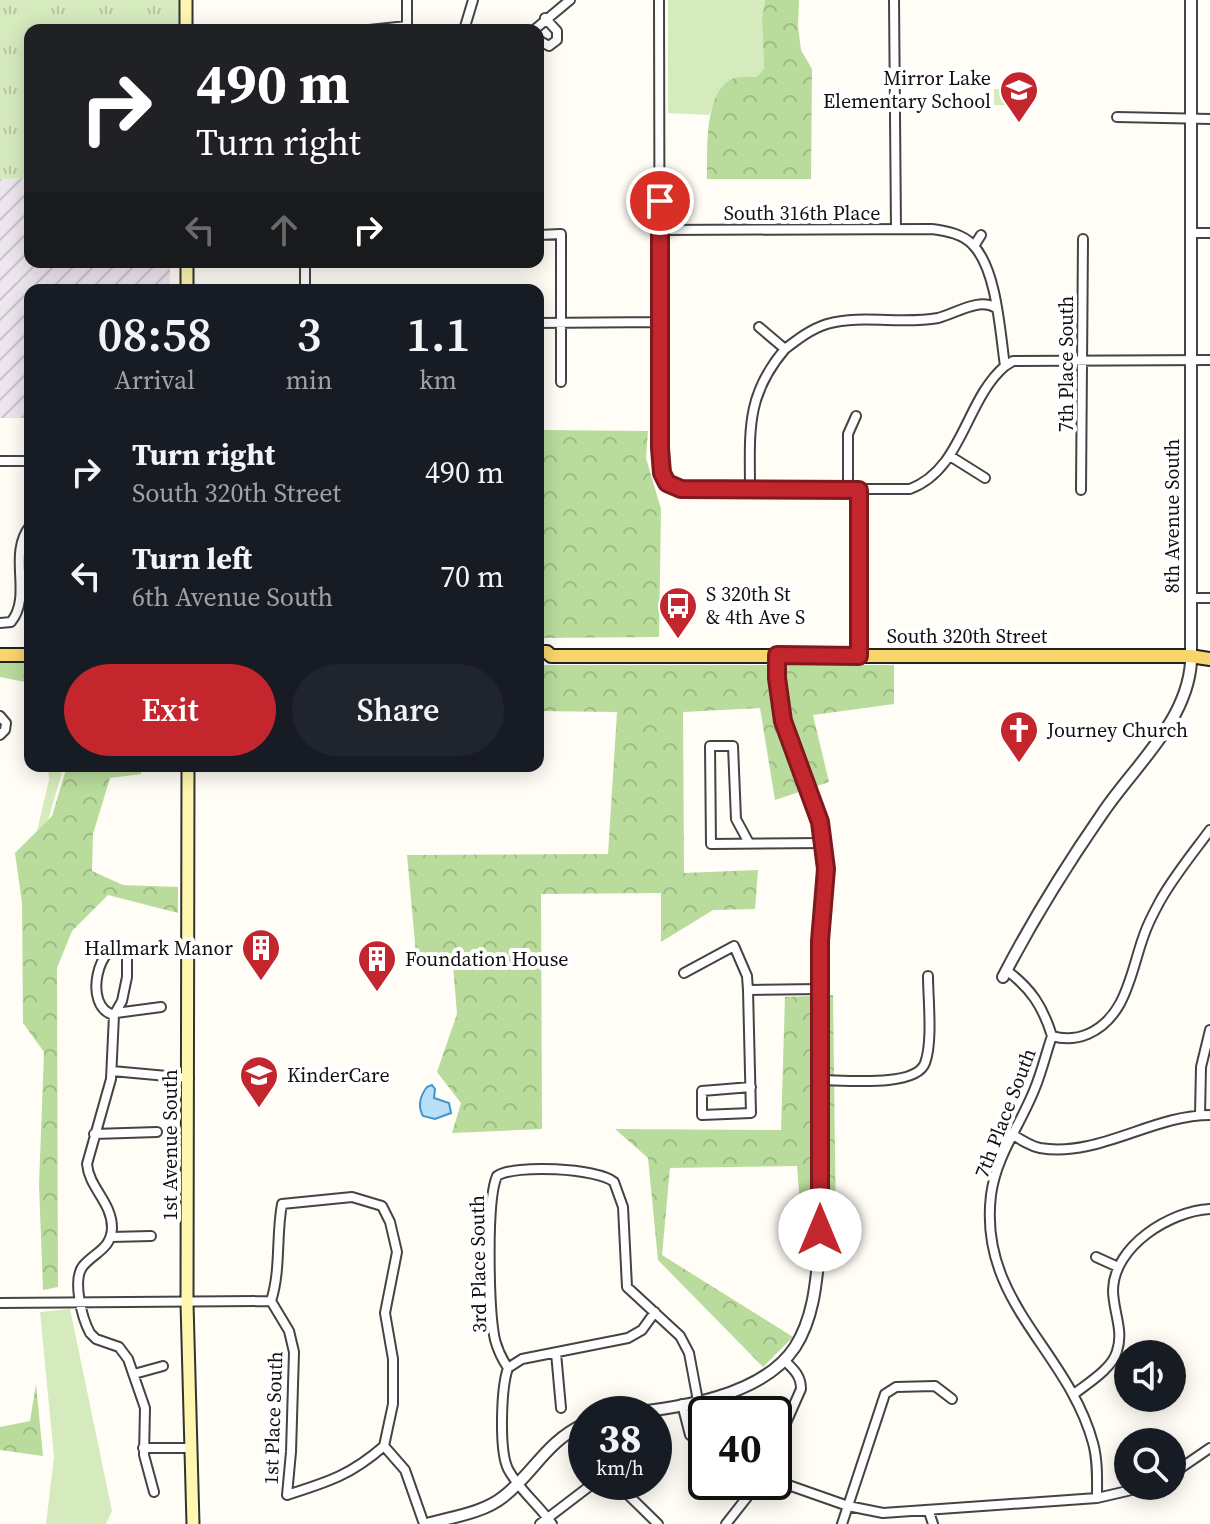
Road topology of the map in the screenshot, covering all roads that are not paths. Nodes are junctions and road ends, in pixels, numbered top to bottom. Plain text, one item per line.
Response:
1 (186, 0) edge
2 (407, 0) edge
3 (473, 0) edge
4 (570, 0) edge
5 (659, 0) edge
6 (894, 0) edge
7 (1191, 0) edge
8 (545, 18) junction
9 (186, 24) edge
10 (407, 24) edge
11 (466, 24) edge
12 (540, 24) edge
13 (544, 43) edge
14 (1117, 117) dead end
15 (1190, 119) junction
16 (1210, 119) edge
17 (896, 229) junction
18 (660, 230) junction
19 (1191, 233) junction
20 (1210, 233) edge
21 (544, 235) edge
22 (981, 235) dead end
23 (1083, 239) dead end
24 (974, 246) junction
25 (996, 309) junction
26 (561, 322) junction
27 (659, 322) junction
28 (544, 323) edge
29 (759, 327) dead end
30 (785, 349) junction
31 (1189, 360) junction
32 (1210, 360) edge
33 (1082, 361) junction
34 (1005, 366) junction
35 (561, 382) dead end
36 (856, 416) dead end
37 (950, 456) junction
38 (0, 461) edge
39 (24, 461) edge
40 (985, 478) dead end
41 (750, 490) junction
42 (848, 490) junction
43 (859, 490) junction
44 (1081, 490) dead end
45 (24, 536) edge
46 (1190, 598) junction
47 (1210, 598) edge
48 (0, 623) edge
49 (1210, 651) edge
50 (0, 655) edge
51 (24, 655) edge
52 (777, 655) junction
53 (544, 656) edge
54 (859, 656) junction
55 (1190, 656) junction
56 (1210, 659) edge
57 (0, 716) edge
58 (0, 735) edge
59 (188, 772) edge
60 (1210, 830) edge
61 (749, 843) junction
62 (823, 843) junction
63 (684, 973) dead end
64 (1004, 973) joint
65 (928, 976) dead end
66 (820, 989) junction
67 (748, 990) junction
68 (161, 1007) dead end
69 (115, 1014) junction
70 (1210, 1030) edge
71 (1052, 1036) junction
72 (112, 1071) junction
73 (189, 1078) junction
74 (820, 1080) junction
75 (751, 1087) junction
76 (1205, 1115) edge
77 (157, 1132) dead end
78 (94, 1134) junction
79 (1012, 1134) junction
80 (1210, 1209) edge
81 (151, 1236) dead end
82 (111, 1237) junction
83 (1096, 1257) dead end
84 (1118, 1267) junction
85 (271, 1301) junction
86 (82, 1302) junction
87 (0, 1303) edge
88 (187, 1303) junction
89 (655, 1312) junction
90 (1118, 1340) edge
91 (556, 1353) junction
92 (1114, 1356) edge
93 (784, 1360) junction
94 (163, 1366) dead end
95 (508, 1368) junction
96 (134, 1374) junction
97 (1074, 1394) junction
98 (697, 1396) edge
99 (718, 1396) edge
100 (952, 1399) dead end
101 (688, 1403) edge
102 (682, 1404) junction
103 (672, 1406) edge
104 (561, 1408) dead end
105 (792, 1409) edge
106 (688, 1427) edge
107 (568, 1434) edge
108 (384, 1446) junction
109 (143, 1448) junction
110 (191, 1448) junction
111 (1210, 1448) edge
112 (1186, 1464) edge
113 (517, 1482) junction
114 (792, 1486) edge
115 (154, 1492) dead end
116 (1114, 1494) edge
117 (1097, 1498) junction
118 (574, 1500) edge
119 (633, 1500) edge
120 (745, 1500) edge
121 (848, 1506) junction
122 (929, 1512) junction
123 (550, 1521) edge
124 (193, 1524) edge
125 (426, 1524) edge
126 (540, 1524) edge
127 (658, 1524) edge
128 (726, 1524) edge
129 (842, 1524) edge
130 (933, 1524) edge

1 - 9 main road
2 - 10 street
3 - 11 street
4 - 8 street
5 - 18 street
6 - 17 street
7 - 15 street, 8th Avenue South
8 - 12 street
8 - 13 street
14 - 15 street
15 - 16 street
15 - 19 street, 8th Avenue South
17 - 18 street, South 316th Place
17 - 24 street, South 316th Place
18 - 27 street
19 - 20 street
19 - 31 street, 8th Avenue South
21 - 26 street
22 - 24 street
23 - 33 street, 7th Place South
24 - 25 street
25 - 30 street
25 - 34 street
26 - 27 street
26 - 28 street
26 - 35 street
27 - 41 street
29 - 30 street
30 - 41 street
31 - 32 street
31 - 33 street
31 - 46 street, 8th Avenue South
33 - 34 street
33 - 44 street, 7th Place South
34 - 37 street
36 - 42 street
37 - 40 street
37 - 43 street
38 - 39 street
41 - 42 street
42 - 43 street
43 - 54 street
45 - 48 street
46 - 47 street
46 - 55 street, 8th Avenue South
49 - 55 main road, South 320th Street
50 - 51 main road
52 - 53 main road, South 320th Street
52 - 54 main road, South 320th Street
52 - 62 street
54 - 55 main road, South 320th Street
55 - 56 main road, South 320th Street
55 - 64 street, 8th Avenue South
57 - 58 street
59 - 73 main road, 1st Avenue South
60 - 71 street
61 - 61 street
61 - 62 street
62 - 66 street
63 - 67 street
64 - 71 street, 7th Place South
65 - 74 street
66 - 67 street
66 - 74 street
67 - 75 street
68 - 69 street
69 - 69 street
69 - 72 street
70 - 76 street
71 - 79 street, 7th Place South
72 - 73 street
72 - 78 street
73 - 88 main road, 1st Avenue South
74 - 93 street
75 - 75 street
76 - 79 street
77 - 78 street
78 - 82 street
79 - 97 street, 7th Place South
80 - 84 street
81 - 82 street
82 - 86 street
83 - 84 street
84 - 90 street
85 - 88 street
85 - 108 street, 1st Place South
85 - 108 street
86 - 87 street
86 - 88 street
86 - 96 street
88 - 110 main road, 1st Avenue South
89 - 91 street
89 - 95 street, 3rd Place South
89 - 98 street
91 - 95 street
91 - 104 street
92 - 97 street
93 - 99 street
93 - 105 street
94 - 96 street
95 - 113 street, 3rd Place South
96 - 109 street
97 - 117 street, 7th Place South
100 - 121 street
101 - 102 street
102 - 103 street
102 - 106 street
107 - 113 street
108 - 125 street
109 - 110 street
109 - 115 street
110 - 124 main road, 1st Avenue South
111 - 112 street
113 - 123 street, 3rd Place South
113 - 125 street
114 - 121 street
116 - 117 street
117 - 122 street
118 - 123 street
119 - 127 street
120 - 128 street
121 - 122 street
121 - 129 street
122 - 130 street
123 - 126 street

